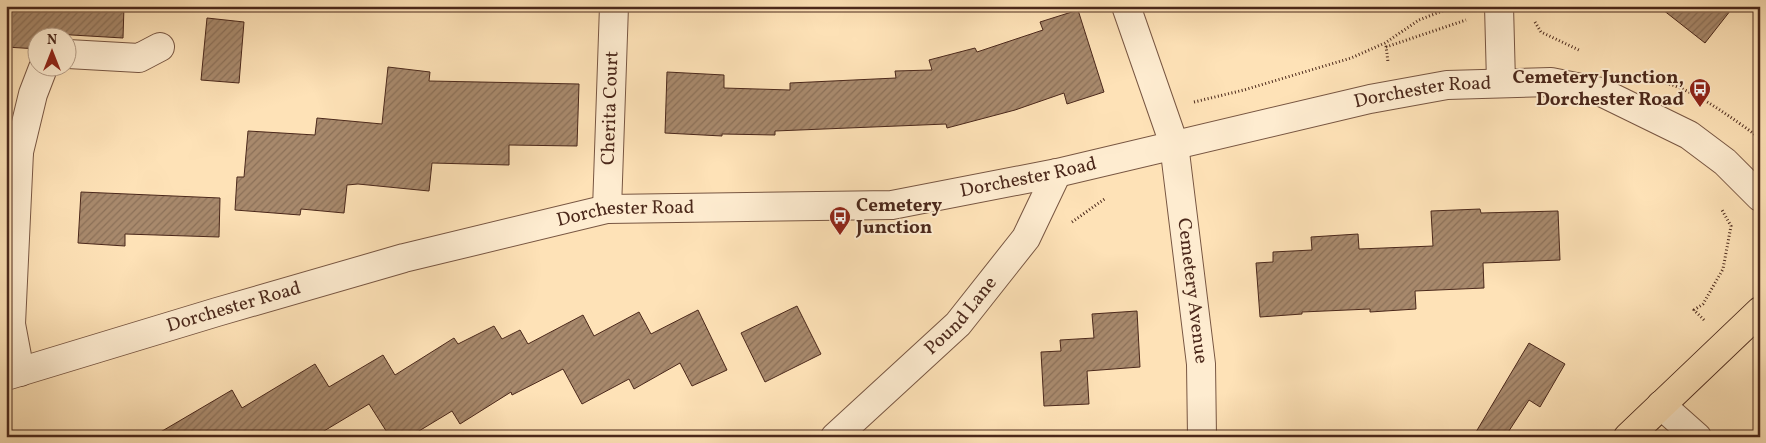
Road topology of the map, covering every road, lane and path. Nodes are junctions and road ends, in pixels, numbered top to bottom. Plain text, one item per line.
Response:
1 (614, 6) edge
2 (1126, 6) edge
3 (1500, 11) edge
4 (1534, 19) dead end
5 (160, 47) dead end
6 (1386, 47) dead end
7 (1586, 53) dead end
8 (78, 55) edge
9 (39, 78) edge
10 (1501, 82) junction
11 (1174, 144) junction
12 (13, 152) edge
13 (1057, 173) junction
14 (1760, 197) edge
15 (1717, 202) dead end
16 (607, 209) junction
17 (1760, 311) edge
18 (1727, 342) junction
19 (13, 374) edge
20 (1661, 405) junction
21 (835, 437) edge
22 (1202, 437) edge
23 (1628, 437) edge
24 (1697, 437) edge

1 - 16 street, Cherita Court
2 - 11 street, Cemetery Avenue
3 - 6 path
3 - 10 street
4 - 7 path
5 - 8 street
9 - 12 street
10 - 11 street, Dorchester Road
10 - 14 street, Dorchester Road
11 - 13 street, Dorchester Road
11 - 22 street, Cemetery Avenue
12 - 19 street
13 - 16 street, Dorchester Road
13 - 21 street, Pound Lane
15 - 18 path
16 - 19 street, Dorchester Road
17 - 18 main road
18 - 20 main road
20 - 23 main road
20 - 24 street

